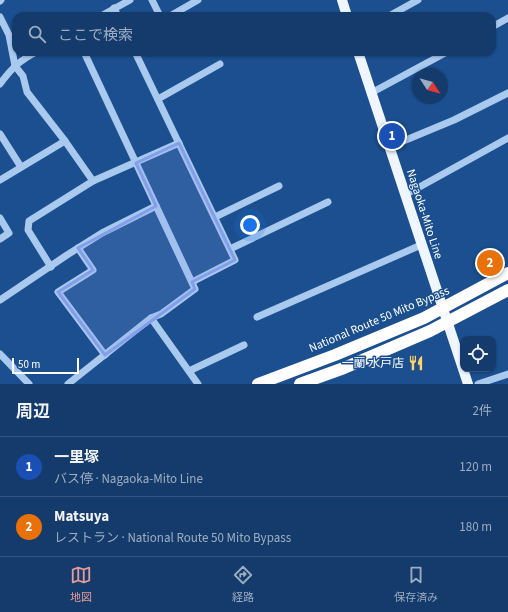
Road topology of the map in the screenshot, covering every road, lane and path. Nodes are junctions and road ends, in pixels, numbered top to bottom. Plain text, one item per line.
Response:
1 (130, 0) edge
2 (152, 0) edge
3 (198, 0) edge
4 (342, 0) edge
5 (418, 0) edge
6 (114, 8) junction
7 (107, 12) edge
8 (116, 12) edge
9 (158, 12) edge
10 (177, 12) edge
11 (346, 12) edge
12 (396, 12) edge
13 (0, 17) edge
14 (508, 18) edge
15 (496, 25) edge
16 (12, 50) edge
17 (13, 56) edge
18 (29, 56) edge
19 (86, 56) edge
20 (137, 56) edge
21 (359, 56) edge
22 (440, 56) edge
23 (220, 64) dead end
24 (15, 66) junction
25 (0, 84) edge
26 (371, 93) junction
27 (508, 93) edge
28 (158, 99) junction
29 (0, 134) edge
30 (508, 138) edge
31 (65, 140) junction
32 (179, 143) junction
33 (389, 147) junction
34 (136, 163) junction
35 (21, 167) junction
36 (0, 180) edge
37 (93, 181) junction
38 (279, 186) dead end
39 (405, 195) junction
40 (328, 202) dead end
41 (156, 206) junction
42 (215, 217) junction
43 (0, 218) edge
44 (0, 239) edge
45 (421, 245) junction
46 (78, 248) junction
47 (230, 249) junction
48 (50, 267) junction
49 (508, 274) edge
50 (192, 282) junction
51 (508, 290) edge
52 (0, 300) edge
53 (442, 309) junction
54 (257, 317) dead end
55 (151, 318) junction
56 (447, 323) junction
57 (244, 345) dead end
58 (0, 354) edge
59 (105, 355) junction
60 (189, 371) junction
61 (508, 374) edge
62 (29, 384) edge
63 (68, 384) edge
64 (198, 384) edge
65 (258, 384) edge
66 (300, 384) edge
67 (468, 384) edge
68 (478, 384) edge

1 - 6 street
2 - 9 street
3 - 10 street
4 - 11 main road
5 - 12 street
6 - 7 street
6 - 8 street
13 - 16 street
14 - 15 street
17 - 24 street
18 - 24 street
19 - 34 street
20 - 28 street
21 - 26 main road, Nagaoka-Mito Line
22 - 26 street
23 - 28 street
24 - 25 street
24 - 31 street
26 - 33 main road, Nagaoka-Mito Line
27 - 33 street
28 - 32 street
29 - 35 street
30 - 39 street
31 - 35 street
31 - 37 street
32 - 34 street
32 - 42 street
33 - 39 main road, Nagaoka-Mito Line
34 - 37 street
34 - 41 street
35 - 36 street
37 - 48 street
38 - 42 street
39 - 45 main road, Nagaoka-Mito Line
40 - 47 street
41 - 46 street
41 - 50 street
42 - 47 street
43 - 44 street
45 - 53 main road, Nagaoka-Mito Line
45 - 54 street
46 - 48 street
46 - 59 street
47 - 50 street
48 - 52 street
49 - 53 highway, National Route 50 Mito Bypass
50 - 55 street
51 - 56 highway
53 - 56 main road, Nagaoka-Mito Line
53 - 65 highway, National Route 50 Mito Bypass
55 - 59 street
55 - 60 street
56 - 66 highway
56 - 67 main road, Nagaoka-Mito Line
57 - 60 street
58 - 62 street
59 - 63 street
60 - 64 street
61 - 68 street

